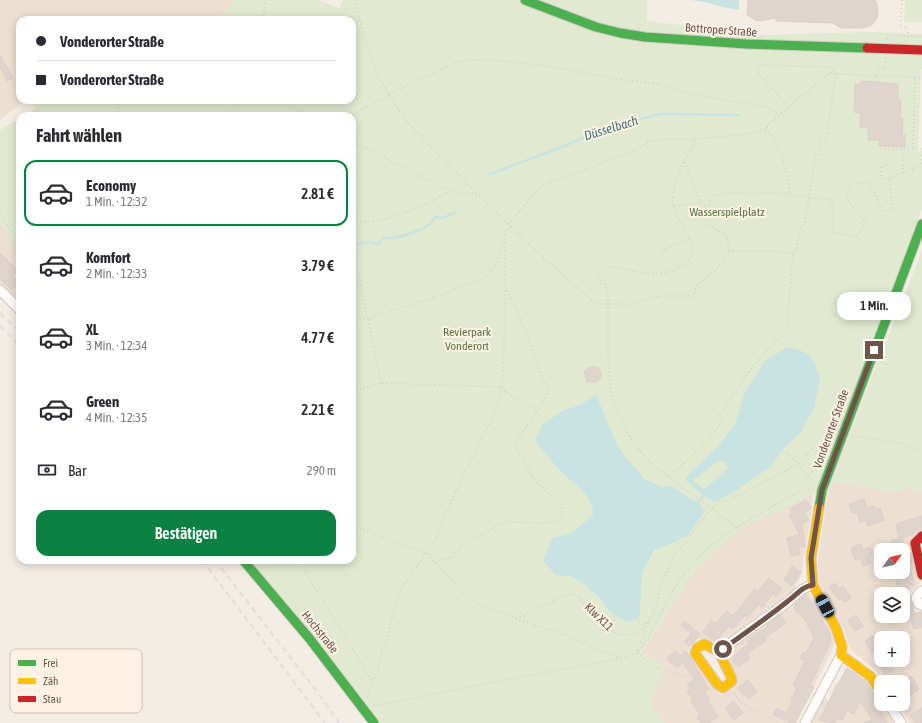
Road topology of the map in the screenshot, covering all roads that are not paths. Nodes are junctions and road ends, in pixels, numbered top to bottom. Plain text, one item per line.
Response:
1 (525, 0) edge
2 (922, 50) edge
3 (922, 224) edge
4 (0, 290) edge
5 (16, 306) edge
6 (922, 536) edge
7 (246, 564) edge
8 (922, 575) edge
9 (813, 585) junction
10 (922, 591) edge
11 (922, 605) edge
12 (720, 652) junction
13 (841, 655) junction
14 (874, 682) edge
15 (893, 711) edge
16 (374, 723) edge
17 (804, 723) edge
18 (901, 723) edge

1 - 2 street, Bottroper Straße
3 - 9 street, Vonderorter Straße
4 - 5 street
6 - 8 street
7 - 16 street, Hochstraße
9 - 12 street
9 - 13 street
10 - 11 street
12 - 12 street
13 - 14 street
13 - 17 street
15 - 18 street

